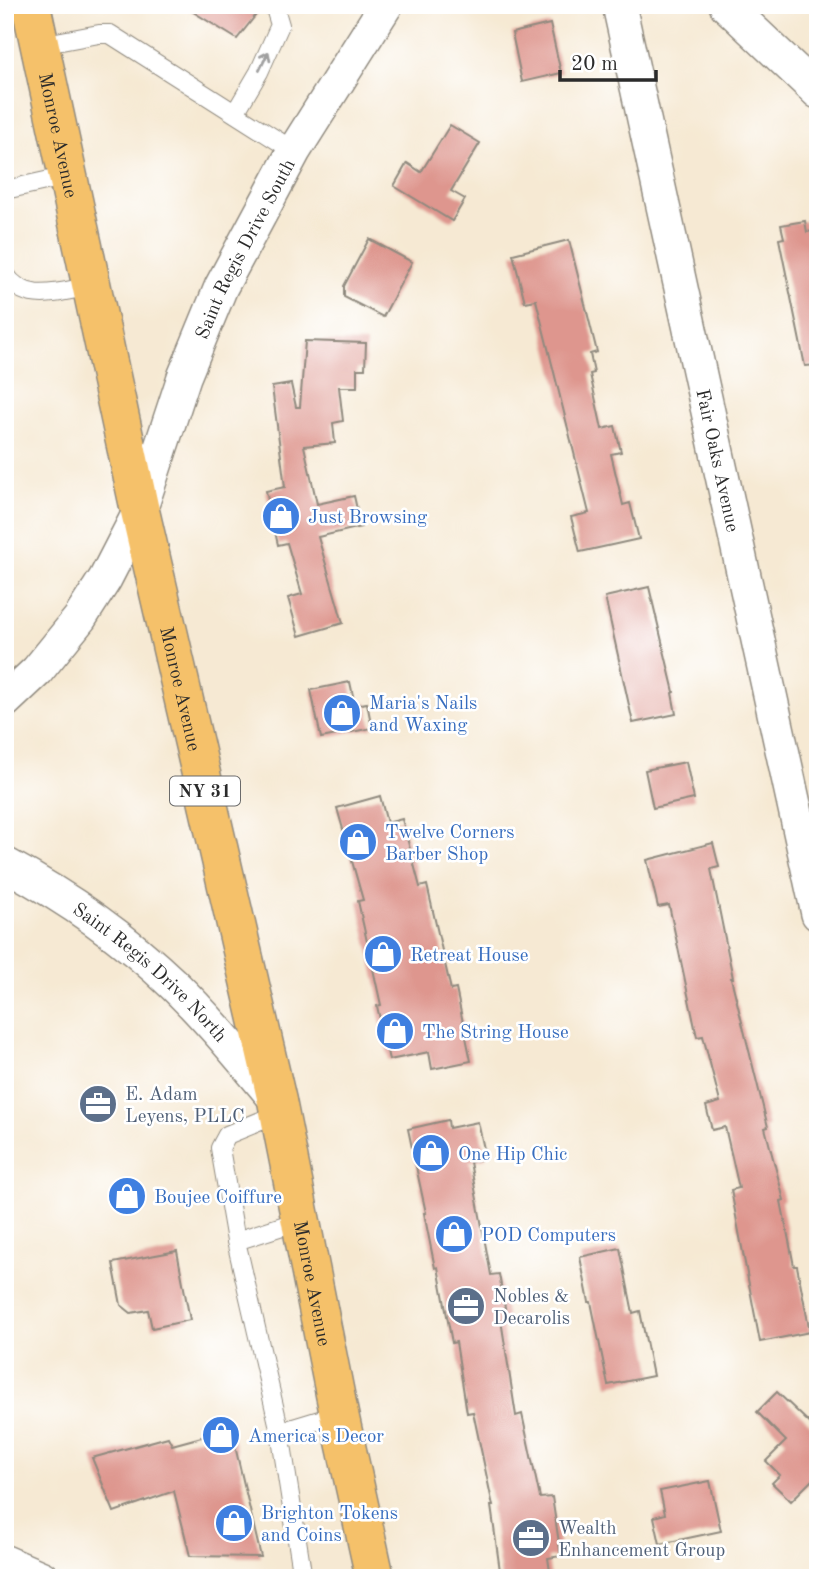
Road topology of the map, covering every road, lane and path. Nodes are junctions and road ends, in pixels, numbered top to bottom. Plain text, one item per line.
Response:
1 (31, 5) edge
2 (274, 5) edge
3 (386, 5) edge
4 (619, 5) edge
5 (726, 5) edge
6 (40, 45) junction
7 (818, 92) edge
8 (234, 113) junction
9 (294, 150) junction
10 (68, 176) junction
11 (5, 190) edge
12 (5, 274) edge
13 (92, 286) junction
14 (140, 511) junction
15 (5, 701) edge
16 (5, 863) edge
17 (818, 914) edge
18 (279, 1107) junction
19 (301, 1220) junction
20 (236, 1241) junction
21 (339, 1414) junction
22 (280, 1432) junction
23 (5, 1562) edge
24 (42, 1578) edge
25 (303, 1578) edge
26 (375, 1578) edge

1 - 6 main road, Monroe Avenue / NY 31
8 -> 2 lane
3 - 9 street, Saint Regis Drive South
4 - 17 street, Fair Oaks Avenue
5 - 7 street
6 - 8 lane
6 - 10 main road, Monroe Avenue / NY 31
8 - 9 lane
9 - 14 street, Saint Regis Drive South
10 - 11 lane
10 - 13 main road, Monroe Avenue / NY 31
12 - 13 lane
13 - 14 main road, Monroe Avenue / NY 31
14 - 15 street
14 - 18 main road, Monroe Avenue / NY 31
16 - 18 street, Saint Regis Drive North
18 - 19 main road, Monroe Avenue / NY 31
18 - 20 lane
19 - 20 lane
19 - 21 main road, Monroe Avenue / NY 31
20 - 22 lane
21 - 22 lane
21 - 26 main road, Monroe Avenue / NY 31
22 - 25 lane
23 - 24 street

